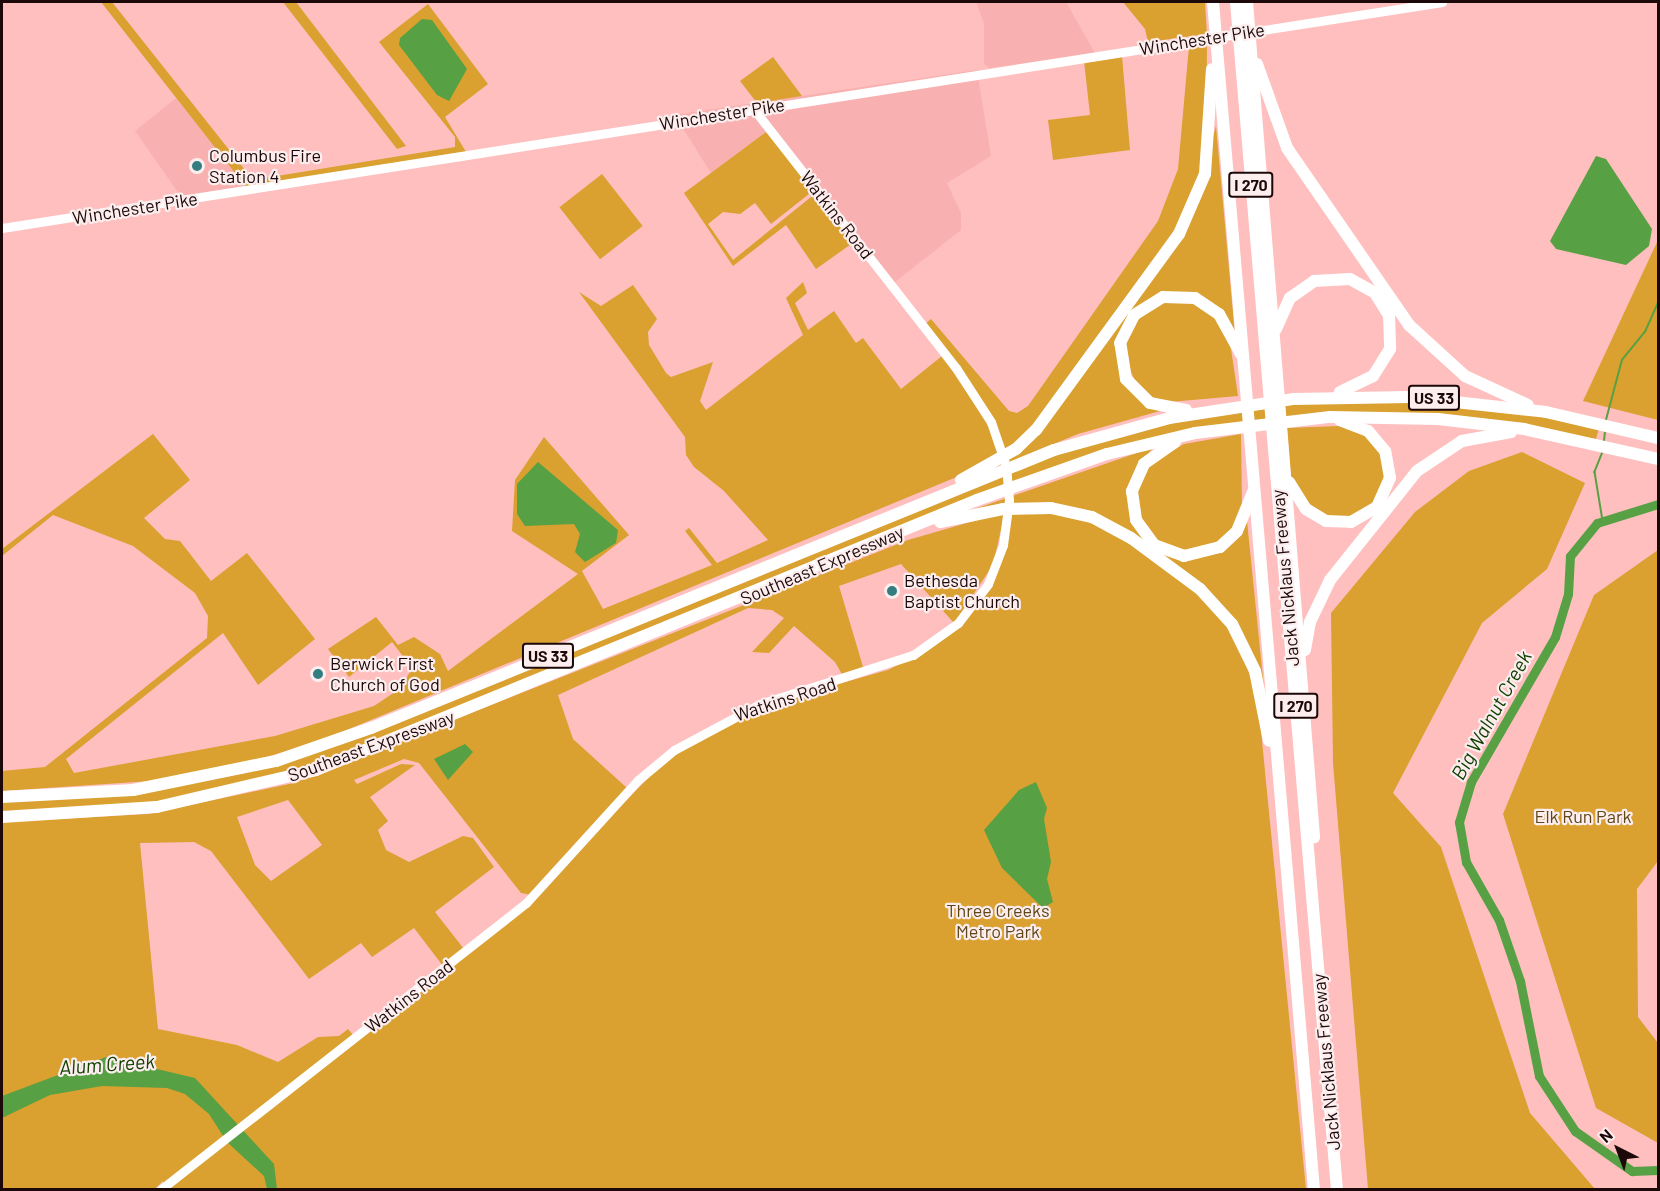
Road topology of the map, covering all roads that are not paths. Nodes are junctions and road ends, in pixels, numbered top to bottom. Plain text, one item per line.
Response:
1 (1213, 2) edge
2 (1236, 2) edge
3 (1247, 2) edge
4 (1442, 2) edge
5 (1250, 32) junction
6 (1216, 44) junction
7 (754, 109) junction
8 (2, 228) edge
9 (1275, 333) junction
10 (1244, 361) junction
11 (1273, 369) junction
12 (1321, 398) junction
13 (1220, 408) junction
14 (1546, 412) junction
15 (1330, 417) junction
16 (1538, 432) junction
17 (1195, 433) junction
18 (1659, 438) edge
19 (1279, 451) junction
20 (1659, 459) edge
21 (1284, 464) junction
22 (1254, 488) junction
23 (880, 521) junction
24 (912, 528) junction
25 (1305, 702) junction
26 (2, 797) edge
27 (2, 818) edge
28 (1285, 849) junction
29 (1318, 961) junction
30 (160, 1190) edge
31 (1314, 1190) edge
32 (1337, 1190) edge

1 - 6 highway, Jack Nicklaus Freeway / I 270
2 - 11 highway, I 270
3 - 5 highway
4 - 7 street, Winchester Pike
5 - 9 highway
5 - 14 highway
6 - 10 highway, Jack Nicklaus Freeway / I 270
6 - 23 highway
7 - 8 street, Winchester Pike
7 - 30 street, Watkins Road
9 - 11 highway
9 - 12 highway
10 - 13 highway
10 - 22 highway, Jack Nicklaus Freeway / I 270
11 - 19 highway
12 - 13 highway, Southeast Expressway / US 33
12 - 14 highway, Southeast Expressway / US 33
13 - 23 highway, Southeast Expressway / US 33
14 - 18 highway, Southeast Expressway / US 33
15 - 16 highway, Southeast Expressway / US 33
15 - 17 highway, Southeast Expressway / US 33
15 - 21 highway
16 - 20 highway, Southeast Expressway / US 33
16 - 25 highway
17 - 22 highway
17 - 24 highway, Southeast Expressway / US 33
19 - 21 highway
19 - 29 highway, Jack Nicklaus Freeway / I 270
21 - 25 highway
22 - 28 highway, Jack Nicklaus Freeway / I 270
23 - 26 highway, Southeast Expressway / US 33
24 - 27 highway, Southeast Expressway / US 33
24 - 28 highway
25 - 29 highway
28 - 31 highway, Jack Nicklaus Freeway / I 270
29 - 32 highway, Jack Nicklaus Freeway / I 270

